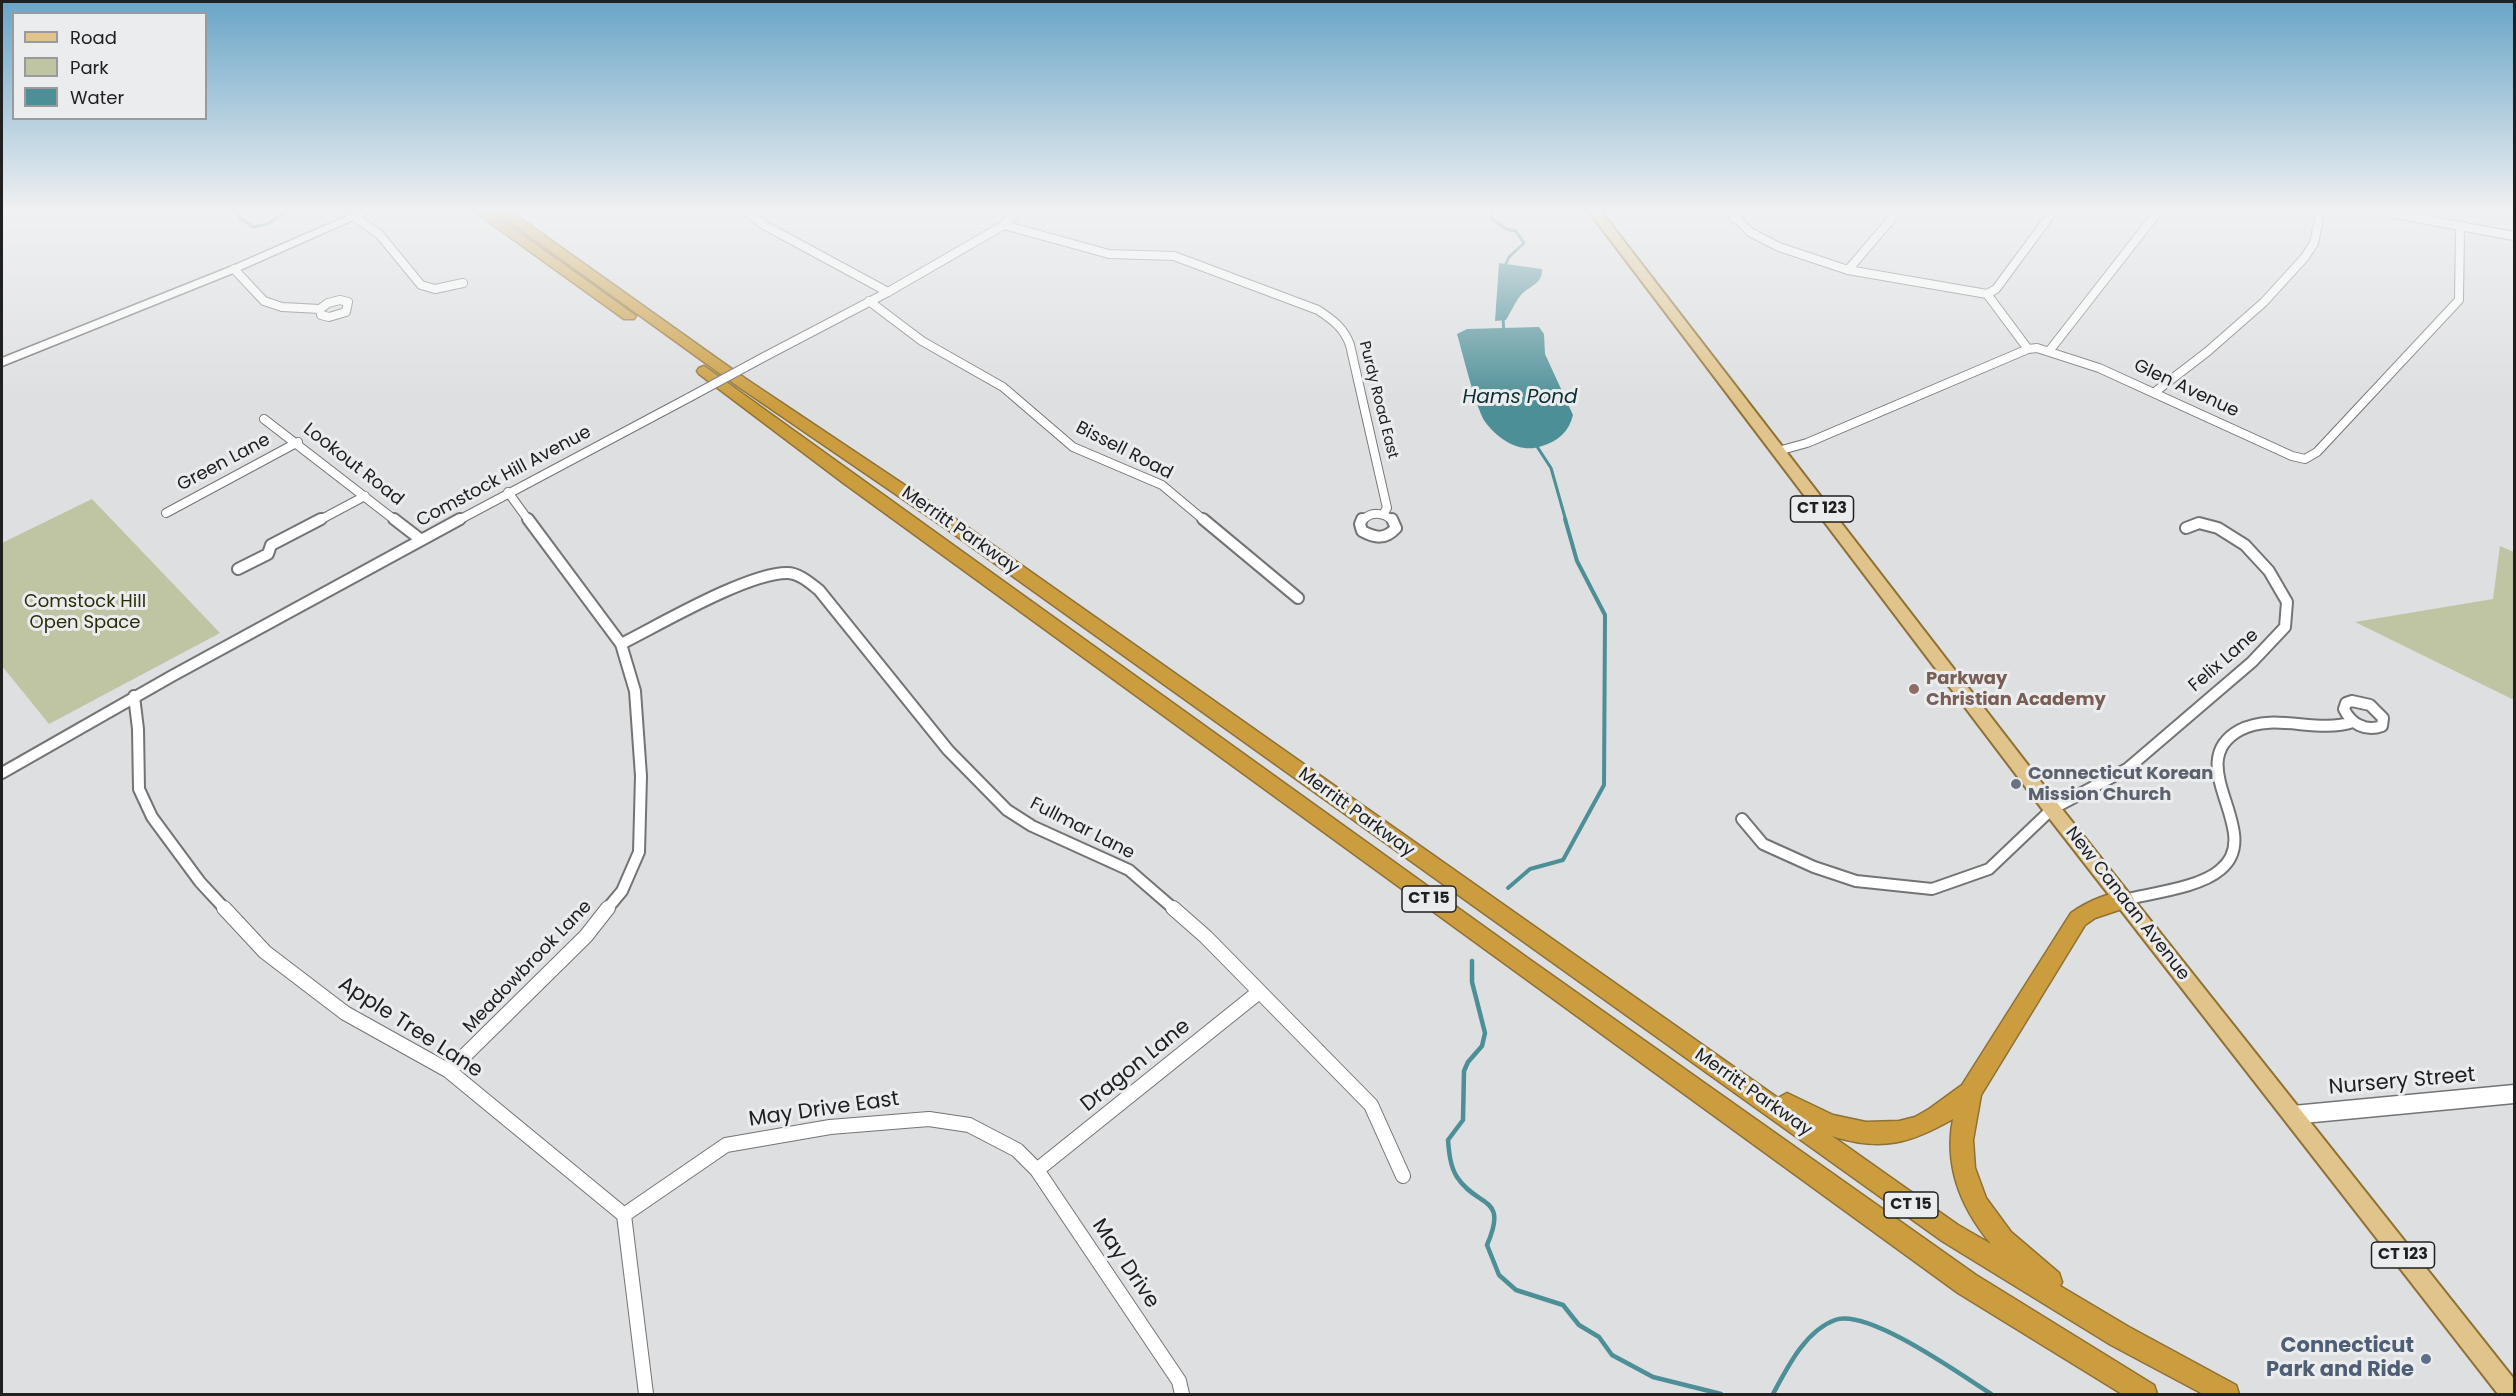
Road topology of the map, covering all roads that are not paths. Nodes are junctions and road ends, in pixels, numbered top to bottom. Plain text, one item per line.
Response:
1 (221, 274) edge
2 (239, 274) edge
3 (412, 274) edge
4 (570, 274) edge
5 (590, 274) edge
6 (855, 274) edge
7 (919, 274) edge
8 (1224, 274) edge
9 (1643, 274) edge
10 (1872, 274) edge
11 (2006, 274) edge
12 (2108, 274) edge
13 (2290, 274) edge
14 (2460, 274) edge
15 (463, 283) dead end
16 (888, 292) junction
17 (1987, 294) junction
18 (869, 301) junction
19 (320, 309) dead end
20 (2028, 349) junction
21 (2050, 350) junction
22 (2, 362) edge
23 (2155, 392) junction
24 (264, 419) dead end
25 (298, 442) junction
26 (1778, 451) junction
27 (508, 492) junction
28 (365, 495) junction
29 (166, 513) dead end
30 (1383, 514) dead end
31 (2186, 528) dead end
32 (420, 539) junction
33 (238, 569) dead end
34 (1298, 598) dead end
35 (621, 644) junction
36 (134, 696) junction
37 (2353, 722) dead end
38 (2, 773) edge
39 (2052, 809) junction
40 (1742, 819) dead end
41 (2124, 900) junction
42 (1259, 992) junction
43 (1708, 1062) junction
44 (448, 1071) junction
45 (1970, 1092) junction
46 (2514, 1094) edge
47 (2293, 1115) junction
48 (1037, 1170) junction
49 (1403, 1176) dead end
50 (624, 1215) junction
51 (2120, 1336) junction
52 (1180, 1388) edge
53 (646, 1395) edge
54 (2145, 1395) edge
55 (2227, 1395) edge
56 (2512, 1395) edge

1 - 22 street
2 - 19 street
3 - 15 street
4 - 54 highway, Merritt Parkway / CT 15
5 - 43 highway, Merritt Parkway / CT 15
6 - 16 street
7 - 16 street, Comstock Hill Avenue
8 - 30 street, Purdy Road East
9 - 26 main road, New Canaan Avenue / CT 123
10 - 17 street
11 - 17 street
12 - 21 street
13 - 23 street
14 - 23 street, Glen Avenue
16 - 18 street, Comstock Hill Avenue
17 - 20 street
18 - 27 street, Comstock Hill Avenue, bridge
18 - 34 street, Bissell Road
20 - 21 street, Glen Avenue
20 - 26 street, Glen Avenue
21 - 23 street, Glen Avenue
24 - 25 street, Lookout Road
25 - 28 street, Lookout Road
25 - 29 street, Green Lane
26 - 39 main road, New Canaan Avenue / CT 123
27 - 32 street, Comstock Hill Avenue
27 - 35 street, Meadowbrook Lane
28 - 32 street, Lookout Road
28 - 33 street
31 - 39 street, Felix Lane
32 - 36 street, Comstock Hill Avenue
35 - 42 street, Fullmar Lane
35 - 44 street, Meadowbrook Lane
36 - 38 street, Comstock Hill Avenue
36 - 44 street, Apple Tree Lane
37 - 41 street
39 - 40 street, Felix Lane
39 - 41 main road, New Canaan Avenue / CT 123
41 - 45 highway
41 - 47 main road, New Canaan Avenue / CT 123
42 - 48 street, Dragon Lane
42 - 49 street, Fullmar Lane
43 - 45 highway
43 - 51 highway, Merritt Parkway / CT 15
44 - 50 street, Apple Tree Lane
45 - 51 highway
46 - 47 street, Nursery Street
47 - 56 main road, New Canaan Avenue / CT 123
48 - 50 street, May Drive East
48 - 52 street, May Drive
50 - 53 street
51 - 55 highway, Merritt Parkway / CT 15

